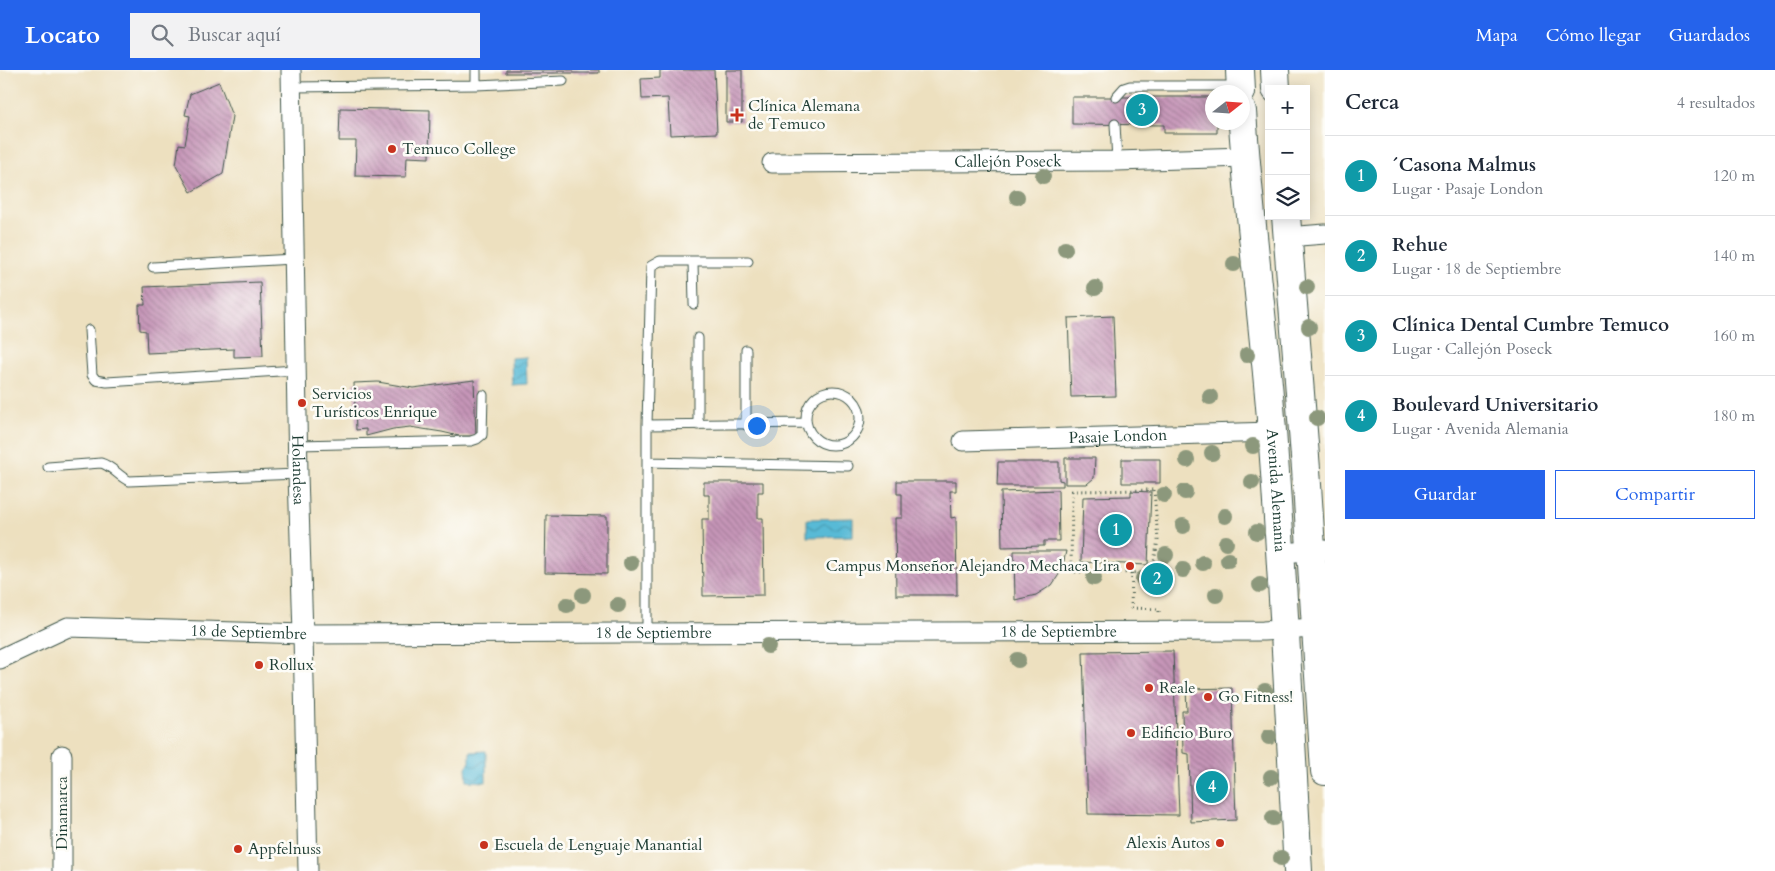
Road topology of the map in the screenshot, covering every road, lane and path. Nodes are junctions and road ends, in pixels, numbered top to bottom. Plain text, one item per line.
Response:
1 (476, 70) edge
2 (1275, 70) edge
3 (292, 78) edge
4 (564, 81) dead end
5 (476, 84) junction
6 (1276, 85) edge
7 (1205, 89) edge
8 (1116, 97) dead end
9 (1115, 124) dead end
10 (1243, 130) edge
11 (1245, 157) junction
12 (1116, 161) junction
13 (772, 164) dead end
14 (1287, 226) edge
15 (1325, 234) edge
16 (294, 259) junction
17 (693, 261) junction
18 (748, 261) dead end
19 (1257, 261) junction
20 (153, 267) dead end
21 (694, 304) dead end
22 (89, 330) dead end
23 (698, 338) dead end
24 (746, 350) dead end
25 (296, 370) junction
26 (483, 395) dead end
27 (806, 424) junction
28 (647, 425) junction
29 (698, 425) junction
30 (746, 425) junction
31 (1272, 432) junction
32 (963, 441) dead end
33 (298, 445) junction
34 (647, 462) junction
35 (848, 466) dead end
36 (48, 467) dead end
37 (298, 474) junction
38 (1318, 551) edge
39 (1280, 553) junction
40 (1132, 573) junction
41 (1159, 610) dead end
42 (1315, 628) junction
43 (1285, 629) junction
44 (647, 633) junction
45 (303, 634) junction
46 (0, 659) edge
47 (62, 755) dead end
48 (1325, 771) edge
49 (62, 871) edge
50 (308, 871) edge
51 (1298, 871) edge

1 - 5 lane
2 - 6 main road
3 - 5 lane
3 - 16 street, Holandesa
4 - 5 lane
7 - 8 lane
9 - 12 lane
10 - 11 main road, Avenida Alemania
11 - 12 street, Callejón Poseck
11 - 14 main road
11 - 19 main road, Avenida Alemania
12 - 13 street, Callejón Poseck
14 - 15 street
14 - 19 main road
14 - 38 main road, Avenida Alemania
16 - 20 lane
16 - 25 street, Holandesa
17 - 18 lane
17 - 21 lane
17 - 28 lane
19 - 31 main road, Avenida Alemania
22 - 25 lane
23 - 29 lane
24 - 30 lane
25 - 33 street, Holandesa
26 - 33 lane
27 - 27 lane
27 - 30 lane
28 - 29 lane
28 - 34 lane
29 - 30 lane
31 - 32 street, Pasaje London
31 - 39 main road, Avenida Alemania
33 - 37 street, Holandesa
34 - 35 lane
34 - 44 lane
36 - 37 lane
37 - 45 street, Holandesa
38 - 39 street
38 - 42 main road, Avenida Alemania
39 - 43 main road, Avenida Alemania
40 - 40 path
40 - 41 path
42 - 43 street, 18 de Septiembre
42 - 48 main road, Avenida Alemania
43 - 44 street, 18 de Septiembre
43 - 51 main road, Avenida Alemania
44 - 45 street, 18 de Septiembre
45 - 46 street, 18 de Septiembre
45 - 50 street, Holandesa
47 - 49 street, Dinamarca

